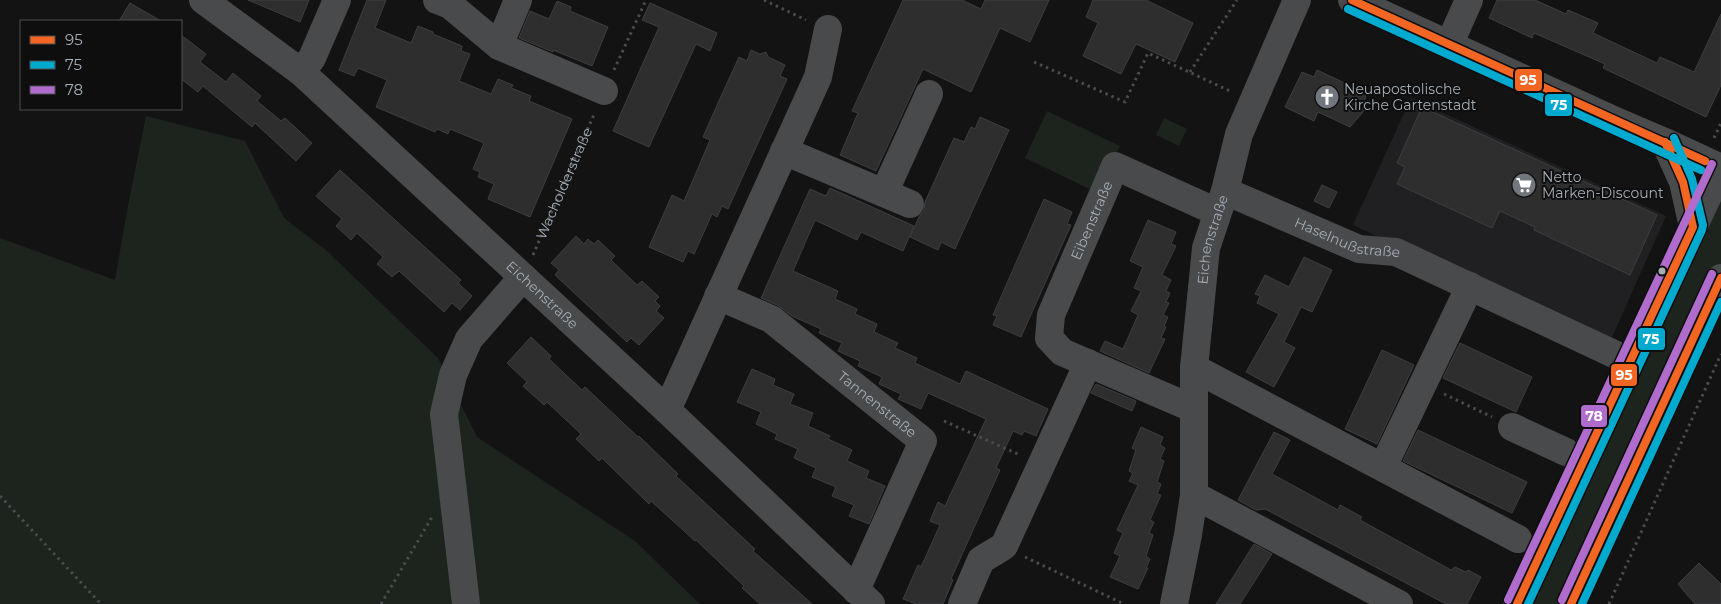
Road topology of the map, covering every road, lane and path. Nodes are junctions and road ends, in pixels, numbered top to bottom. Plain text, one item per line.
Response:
1 (203, 0) edge
2 (337, 0) edge
3 (437, 0) edge
4 (518, 0) edge
5 (646, 0) edge
6 (764, 0) edge
7 (1237, 0) edge
8 (1298, 0) edge
9 (1352, 0) edge
10 (1470, 0) edge
11 (828, 29) joint
12 (1449, 45) junction
13 (499, 46) junction
14 (1034, 62) dead end
15 (301, 72) junction
16 (1190, 72) junction
17 (604, 91) junction
18 (929, 94) dead end
19 (1253, 101) junction
20 (1665, 142) junction
21 (784, 151) junction
22 (1721, 168) edge
23 (884, 193) junction
24 (1221, 202) junction
25 (910, 204) dead end
26 (1693, 227) junction
27 (523, 277) junction
28 (1721, 278) edge
29 (1470, 286) junction
30 (718, 296) junction
31 (1721, 354) edge
32 (1088, 362) junction
33 (1631, 362) junction
34 (1194, 368) junction
35 (1423, 383) junction
36 (1194, 409) junction
37 (667, 410) junction
38 (944, 421) dead end
39 (1512, 427) joint
40 (1566, 452) dead end
41 (1041, 464) junction
42 (1383, 467) junction
43 (452, 484) junction
44 (1194, 495) junction
45 (0, 496) edge
46 (1518, 539) dead end
47 (1004, 546) junction
48 (863, 597) edge
49 (1175, 603) edge
50 (101, 604) edge
51 (380, 604) edge
52 (466, 604) edge
53 (962, 604) edge
54 (1124, 604) edge
55 (1399, 604) edge
56 (1517, 604) edge
57 (1571, 604) edge
58 (1609, 604) edge

1 - 15 street, Eichenstraße
2 - 15 street
3 - 13 street
4 - 13 street
5 - 17 path, Wacholderstraße
6 - 11 path
7 - 16 path
8 - 19 street, Eichenstraße
9 - 12 street
10 - 12 street
11 - 21 street
12 - 20 street
13 - 17 street
14 - 16 path
15 - 27 street, Eichenstraße
16 - 19 path
17 - 27 path, Wacholderstraße
18 - 23 street
19 - 24 street, Eichenstraße
20 - 22 street
20 - 26 street
21 - 23 street
21 - 30 street
22 - 26 street
23 - 25 street
24 - 29 street, Haselnußstraße
24 - 32 street, Eibenstraße
24 - 34 street, Eichenstraße
26 - 33 street
27 - 37 street, Eichenstraße
27 - 43 street
28 - 57 street
29 - 33 street, Haselnußstraße
29 - 35 street
30 - 37 street
30 - 48 street, Tannenstraße
31 - 58 path
32 - 36 street, Eibenstraße
32 - 41 street
33 - 56 street
34 - 36 street, Eichenstraße
34 - 42 street
35 - 39 path
35 - 42 street
36 - 44 street, Eichenstraße
37 - 48 street, Eichenstraße
38 - 41 path
39 - 40 street
41 - 47 street
42 - 46 street
43 - 51 path
43 - 52 street
44 - 49 street, Eichenstraße
44 - 55 street
45 - 50 path
47 - 53 street
47 - 54 path

